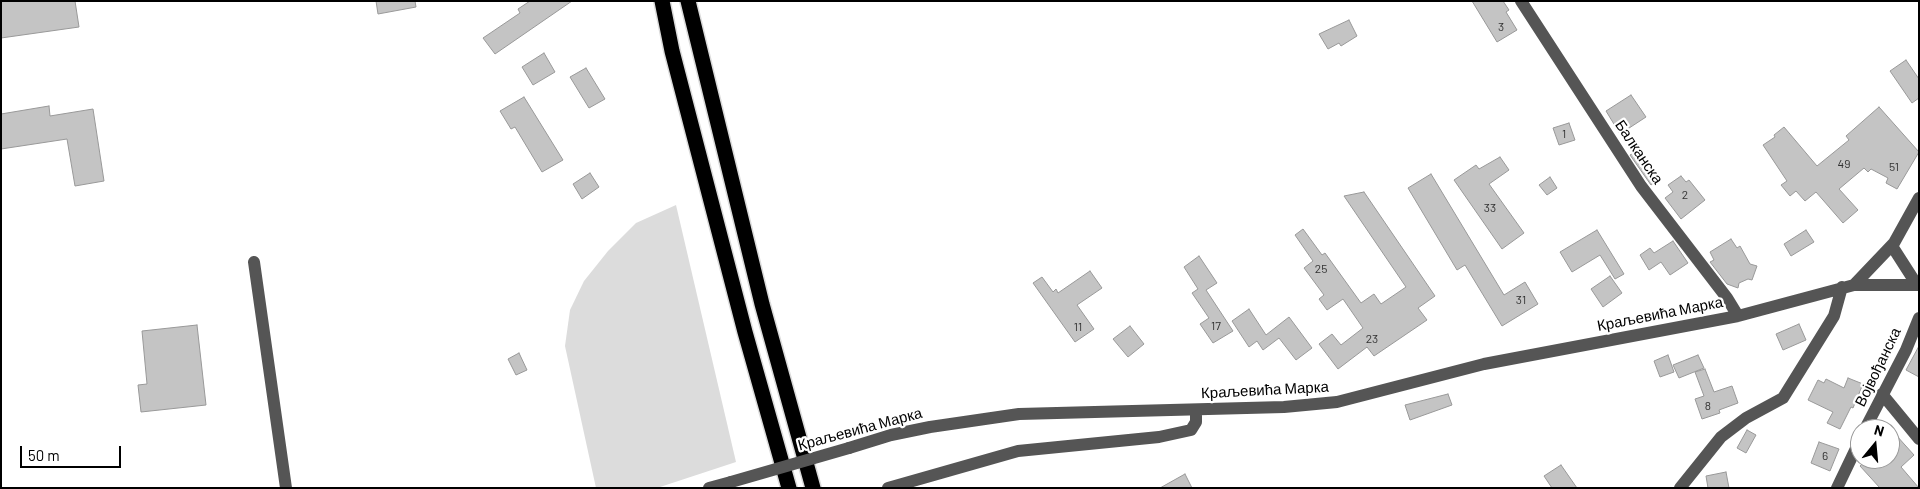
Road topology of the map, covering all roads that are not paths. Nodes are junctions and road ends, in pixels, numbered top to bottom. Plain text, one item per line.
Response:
1 (662, 1) edge
2 (688, 1) edge
3 (1521, 1) edge
4 (1919, 198) edge
5 (1892, 246) junction
6 (254, 262) dead end
7 (1918, 285) edge
8 (1848, 286) junction
9 (1738, 316) junction
10 (1919, 318) edge
11 (1882, 394) junction
12 (1196, 411) junction
13 (1870, 419) edge
14 (1919, 439) edge
15 (1850, 461) edge
16 (286, 488) edge
17 (709, 488) edge
18 (789, 488) edge
19 (813, 488) edge
20 (888, 488) edge
21 (1680, 488) edge
22 (1837, 488) edge

1 - 18 highway
2 - 19 highway
3 - 9 street, Балканска
4 - 5 street
5 - 7 street
5 - 8 street
6 - 16 street
7 - 8 street
8 - 9 street, Краљевића Марка
8 - 21 street
9 - 12 street, Краљевића Марка
10 - 11 street, Војвођанска
11 - 13 street, Војвођанска
11 - 14 street
12 - 17 street, Краљевића Марка, bridge
12 - 20 street
15 - 22 street

